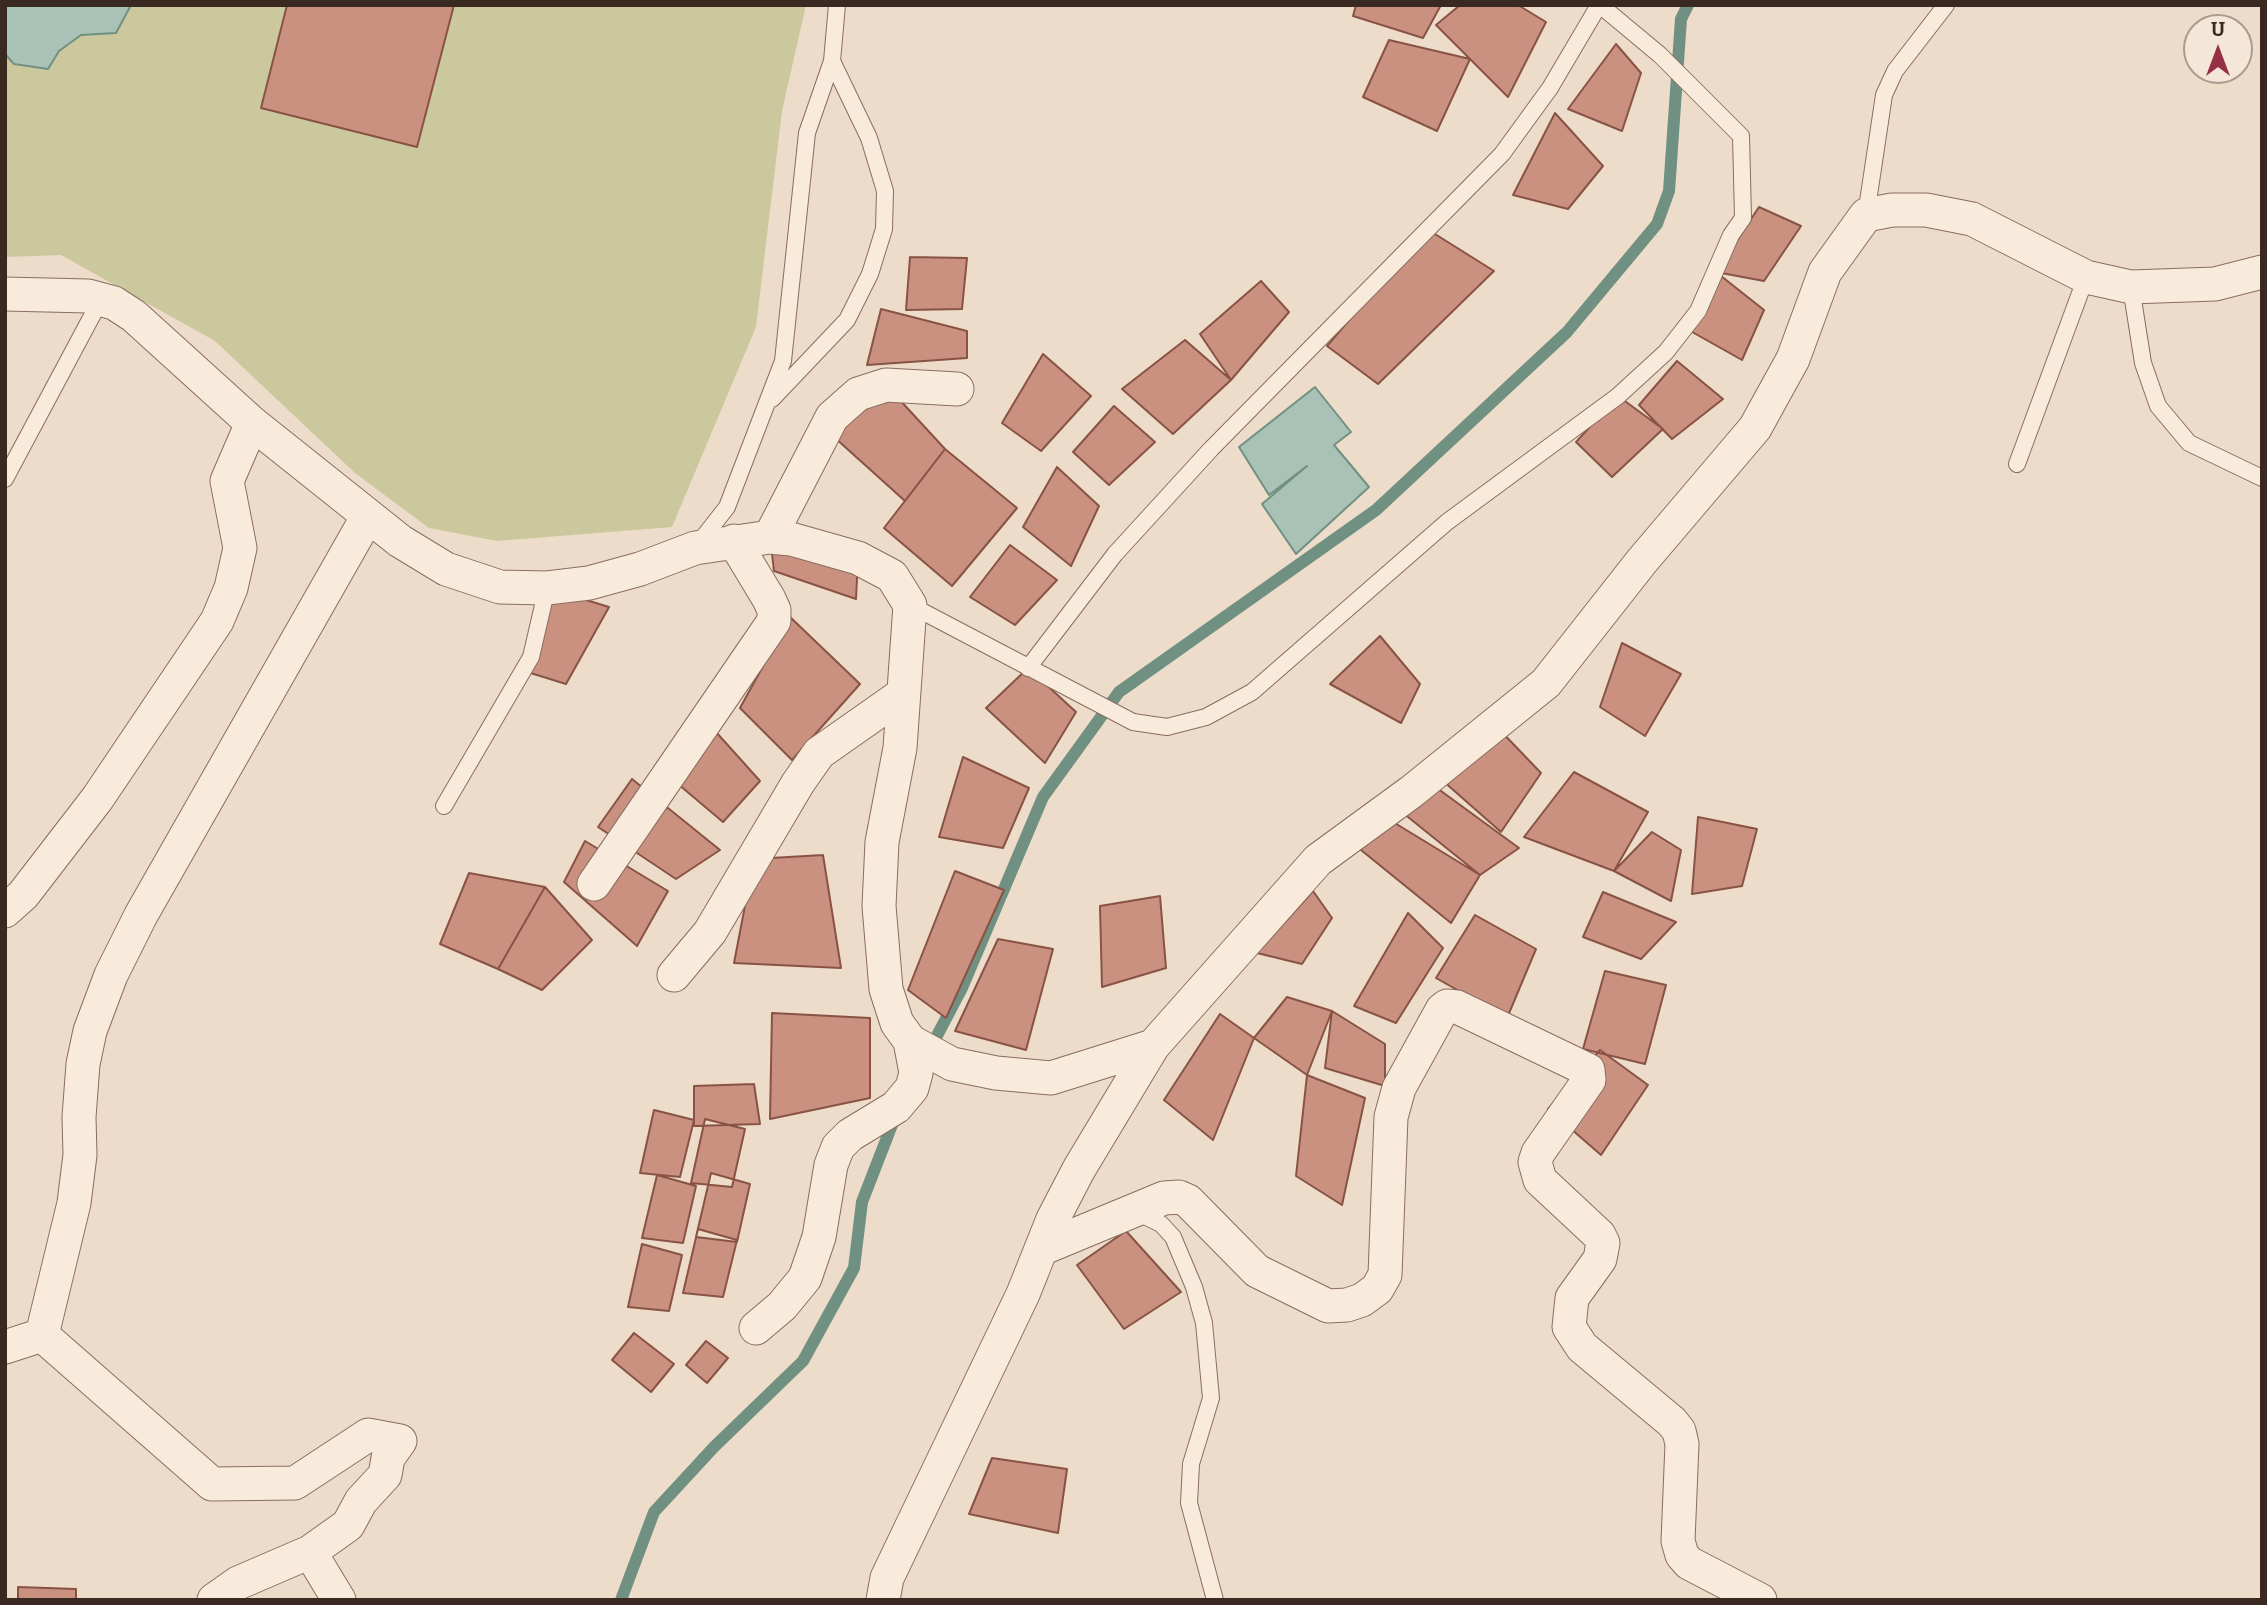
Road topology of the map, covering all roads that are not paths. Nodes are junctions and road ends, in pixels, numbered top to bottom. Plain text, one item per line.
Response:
1 (837, 5) edge
2 (1600, 5) edge
3 (1946, 5) edge
4 (832, 61) junction
5 (1866, 215) junction
6 (2262, 272) edge
7 (2086, 277) junction
8 (2131, 287) junction
9 (5, 294) edge
10 (101, 299) junction
11 (957, 389) dead end
12 (768, 403) junction
13 (252, 423) junction
14 (2017, 464) dead end
15 (2262, 478) edge
16 (5, 479) edge
17 (368, 516) junction
18 (770, 537) junction
19 (734, 541) junction
20 (695, 548) junction
21 (547, 588) junction
22 (910, 605) junction
23 (1028, 668) junction
24 (903, 694) junction
25 (444, 806) dead end
26 (594, 884) dead end
27 (5, 911) edge
28 (674, 975) dead end
29 (910, 1041) junction
30 (1153, 1046) junction
31 (1133, 1211) junction
32 (1041, 1249) junction
33 (756, 1328) dead end
34 (42, 1335) junction
35 (5, 1347) edge
36 (310, 1552) junction
37 (214, 1600) edge
38 (339, 1600) edge
39 (883, 1600) edge
40 (1215, 1600) edge
41 (1760, 1600) edge

1 - 4 lane
2 - 23 lane
2 - 23 lane
3 - 5 lane
4 - 12 lane
4 - 12 lane
5 - 7 street
5 - 30 street
6 - 8 street
7 - 8 street
7 - 14 lane
8 - 15 lane
9 - 10 street
10 - 13 street
10 - 16 lane
11 - 18 street
12 - 20 lane
13 - 17 street
13 - 27 street
17 - 21 street
17 - 34 street
18 - 19 street
18 - 22 street
19 - 20 street
19 - 26 street
20 - 21 street
21 - 25 lane
22 - 23 lane
22 - 24 street
24 - 28 street
24 - 29 street
29 - 30 street
29 - 33 street
30 - 32 street
31 - 32 street
31 - 40 lane
31 - 41 street
32 - 39 street
34 - 35 street
34 - 36 street
36 - 37 street
36 - 38 street

